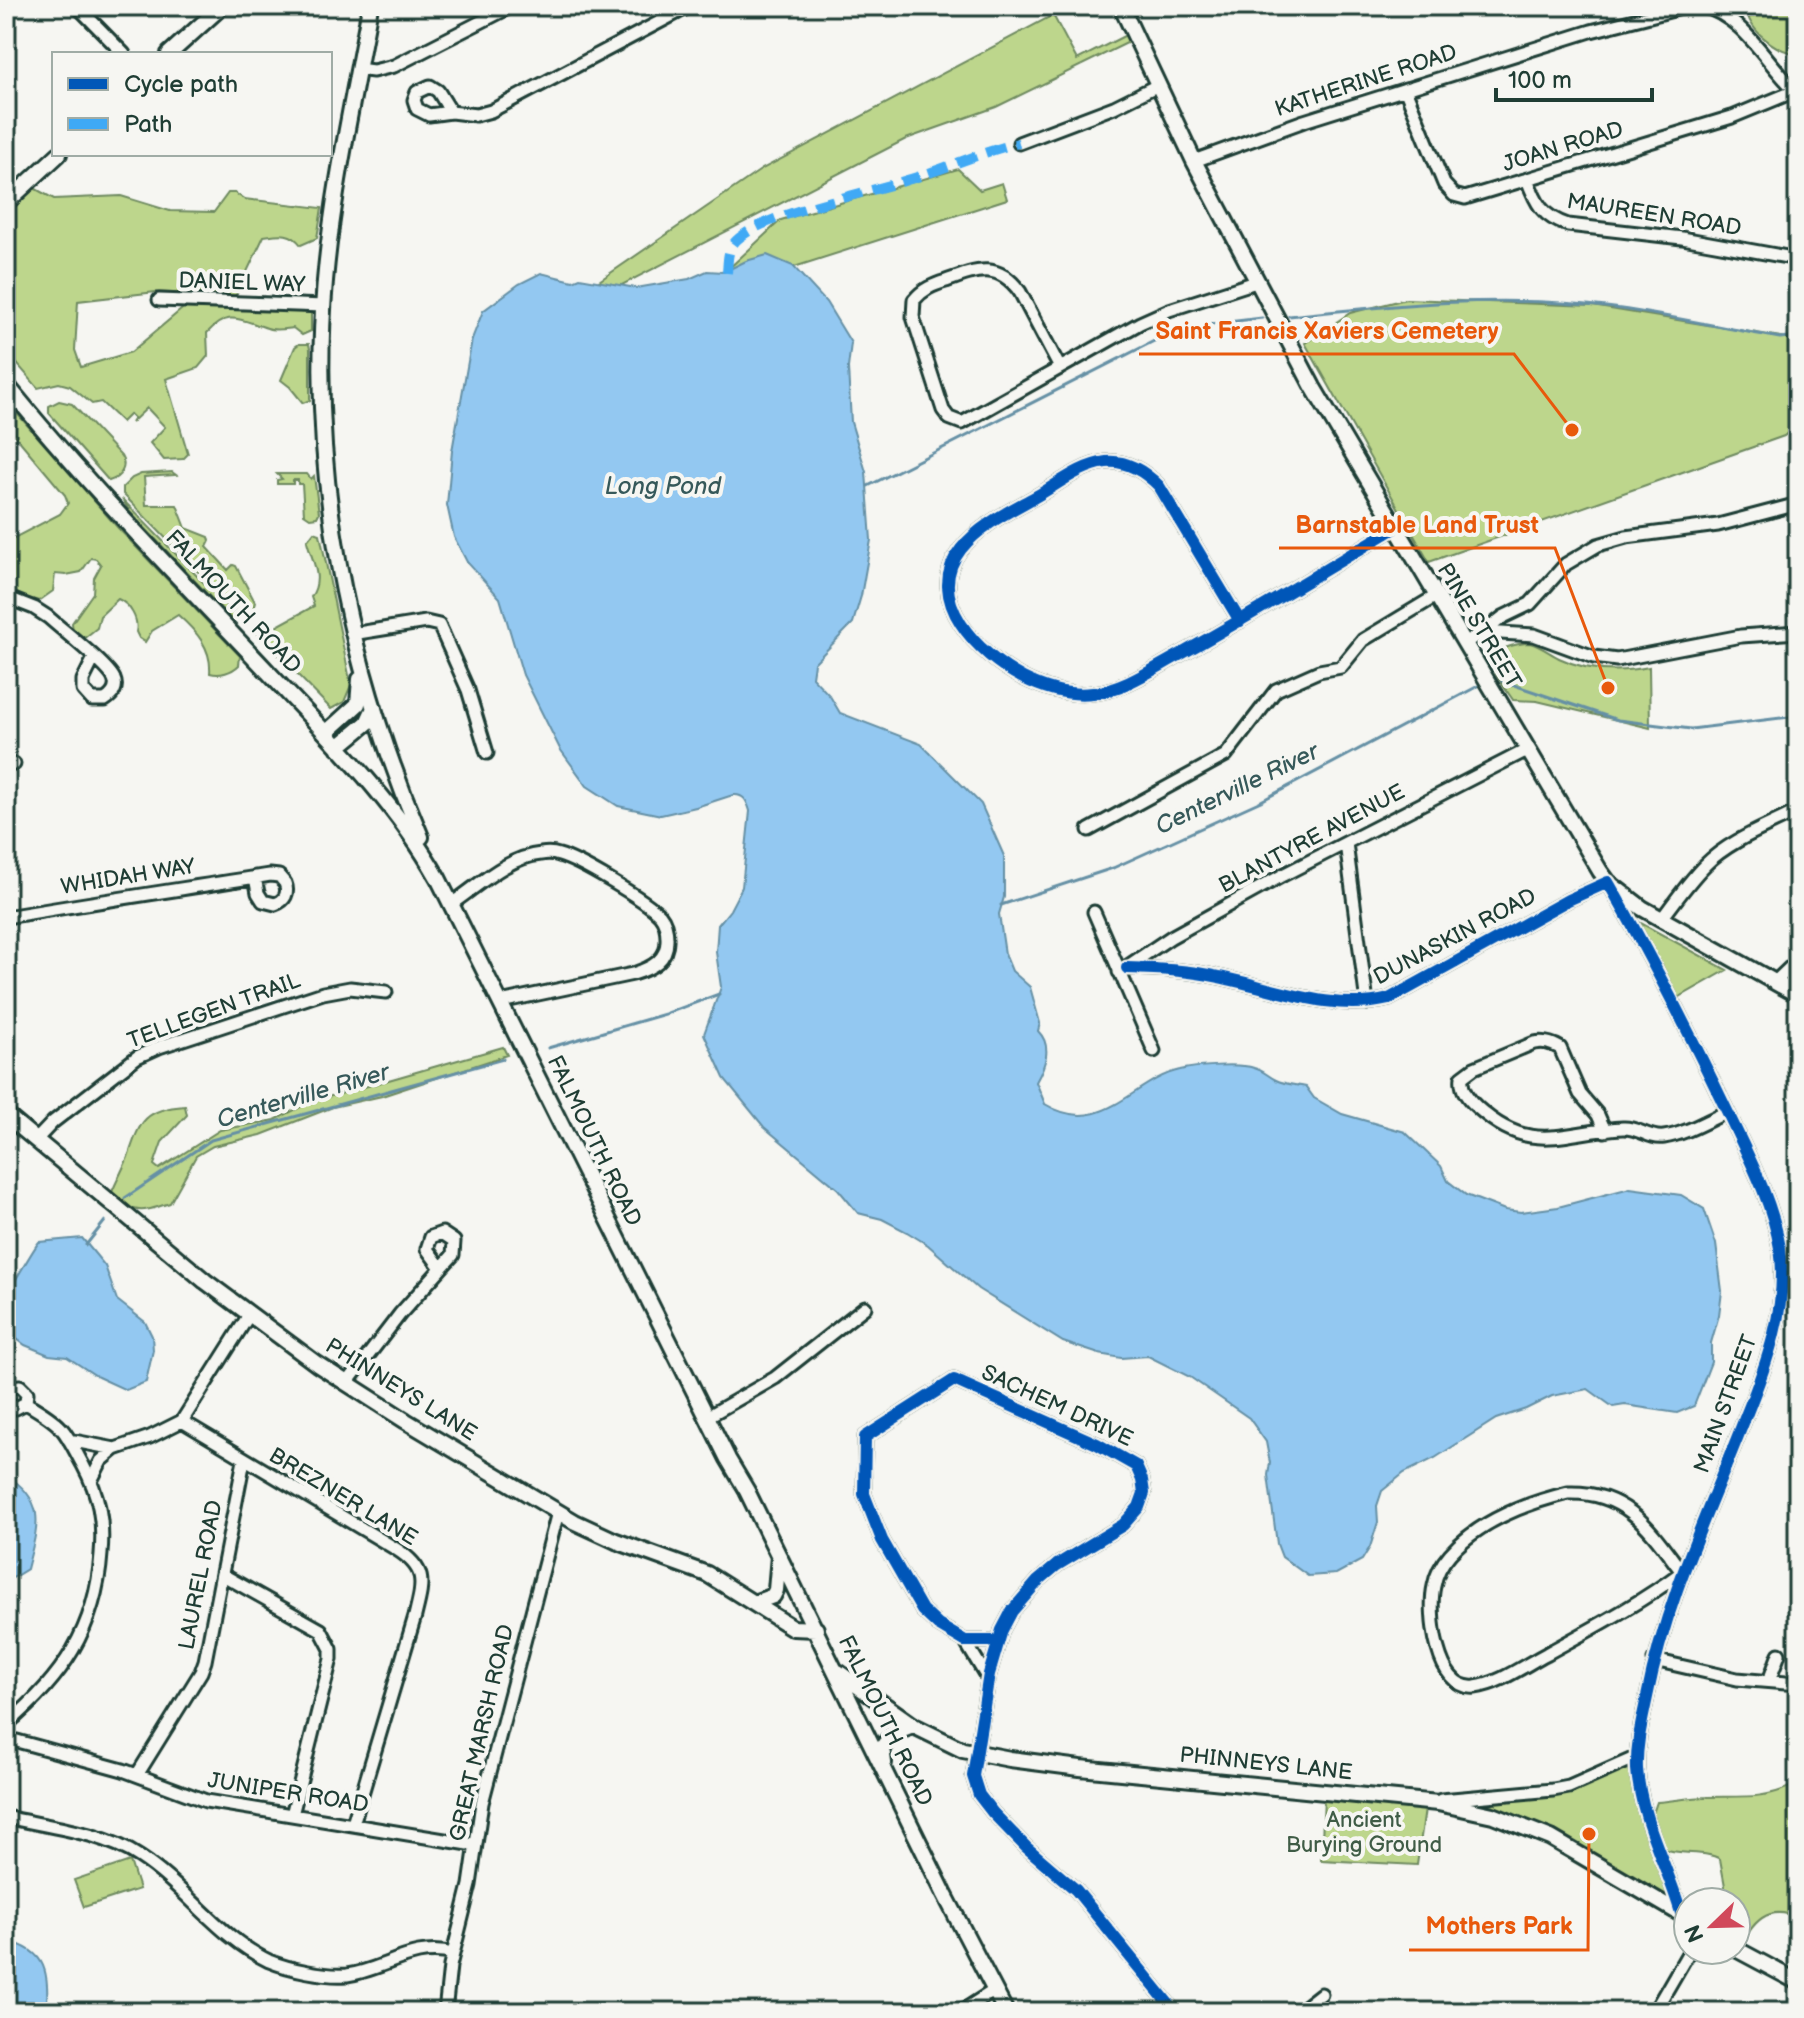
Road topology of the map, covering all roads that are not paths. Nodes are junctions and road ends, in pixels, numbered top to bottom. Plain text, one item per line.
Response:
1 (77, 6) edge
2 (222, 6) edge
3 (370, 6) edge
4 (512, 6) edge
5 (690, 6) edge
6 (1121, 6) edge
7 (1689, 6) edge
8 (1702, 6) edge
9 (122, 52) edge
10 (171, 52) edge
11 (358, 69) junction
12 (1158, 85) junction
13 (1405, 89) junction
14 (1796, 92) edge
15 (451, 112) dead end
16 (1019, 143) dead end
17 (57, 156) edge
18 (1194, 161) junction
19 (1527, 179) junction
20 (6, 203) edge
21 (1798, 259) edge
22 (1256, 282) junction
23 (159, 300) dead end
24 (324, 306) junction
25 (1060, 368) junction
26 (6, 384) edge
27 (1798, 504) edge
28 (1395, 528) junction
29 (1436, 596) junction
30 (6, 597) edge
31 (1240, 621) junction
32 (1484, 632) junction
33 (1798, 632) edge
34 (352, 634) junction
35 (1464, 643) junction
36 (94, 658) dead end
37 (360, 666) junction
38 (374, 708) junction
39 (326, 733) junction
40 (338, 747) junction
41 (1527, 750) junction
42 (487, 753) dead end
43 (1798, 811) edge
44 (1089, 830) dead end
45 (1346, 843) junction
46 (255, 877) dead end
47 (438, 878) junction
48 (1608, 882) junction
49 (451, 904) junction
50 (1094, 912) dead end
51 (6, 917) edge
52 (1661, 920) junction
53 (1798, 960) edge
54 (1123, 970) junction
55 (1775, 982) junction
56 (386, 992) dead end
57 (1798, 995) edge
58 (500, 1002) junction
59 (1367, 1003) junction
60 (1154, 1051) dead end
61 (1727, 1112) junction
62 (6, 1115) edge
63 (1605, 1131) junction
64 (36, 1140) junction
65 (441, 1268) dead end
66 (865, 1307) dead end
67 (249, 1315) junction
68 (347, 1383) junction
69 (6, 1392) edge
70 (6, 1401) edge
71 (26, 1403) junction
72 (707, 1417) junction
73 (182, 1421) junction
74 (69, 1440) junction
75 (115, 1449) junction
76 (244, 1460) junction
77 (91, 1481) junction
78 (558, 1512) junction
79 (779, 1556) junction
80 (1682, 1572) junction
81 (223, 1575) junction
82 (754, 1603) junction
83 (816, 1629) junction
84 (965, 1641) junction
85 (998, 1641) junction
86 (1779, 1654) dead end
87 (1654, 1660) junction
88 (836, 1670) junction
89 (988, 1679) junction
90 (1769, 1681) junction
91 (1798, 1684) edge
92 (6, 1725) edge
93 (914, 1726) junction
94 (6, 1738) edge
95 (976, 1752) junction
96 (1637, 1757) junction
97 (137, 1775) junction
98 (887, 1775) junction
99 (1411, 1801) junction
100 (292, 1815) junction
101 (6, 1817) edge
102 (353, 1824) junction
103 (475, 1845) junction
104 (1672, 1886) edge
105 (1672, 1909) edge
106 (453, 1954) junction
107 (1752, 1958) edge
108 (1681, 1966) edge
109 (1798, 1982) edge
110 (995, 1990) junction
111 (1321, 1994) dead end
112 (445, 2012) edge
113 (951, 2012) edge
114 (1006, 2012) edge
115 (1175, 2012) edge
116 (1298, 2012) edge
117 (1654, 2012) edge

1 - 9 street
2 - 10 main road
3 - 11 main road
4 - 11 street
5 - 15 street
6 - 12 main road, PINE STREET
7 - 13 street, KATHERINE ROAD
8 - 14 street
11 - 24 main road
12 - 16 street
12 - 18 main road, PINE STREET
13 - 18 street, KATHERINE ROAD
13 - 19 street, JOAN ROAD
14 - 19 street, JOAN ROAD
17 - 20 main road
18 - 22 main road, PINE STREET
19 - 21 street, MAUREEN ROAD
22 - 25 street
22 - 28 main road, PINE STREET
23 - 24 street, DANIEL WAY
24 - 34 main road
25 - 25 street
26 - 39 main road, FALMOUTH ROAD
27 - 32 street
28 - 29 main road, PINE STREET
28 - 31 street
29 - 35 main road, PINE STREET
29 - 44 street
30 - 36 street
31 - 31 street
32 - 33 street
32 - 35 street
34 - 37 main road
34 - 42 street
35 - 41 main road, PINE STREET
37 - 38 main road
37 - 39 main road
38 - 40 main road
38 - 47 main road
39 - 40 main road, FALMOUTH ROAD
40 - 47 main road, FALMOUTH ROAD
41 - 45 street, BLANTYRE AVENUE
41 - 48 main road, PINE STREET
43 - 52 street
45 - 54 street, BLANTYRE AVENUE
45 - 59 street
46 - 51 street, WHIDAH WAY
47 - 49 main road, FALMOUTH ROAD
48 - 52 main road
48 - 59 street, DUNASKIN ROAD
48 - 61 street, MAIN STREET
49 - 58 main road, FALMOUTH ROAD
49 - 58 street
50 - 54 street
52 - 55 main road
53 - 55 street
54 - 59 street, DUNASKIN ROAD
54 - 60 street
55 - 57 main road
56 - 64 street, TELLEGEN TRAIL
58 - 72 main road, FALMOUTH ROAD
61 - 63 street
61 - 80 street, MAIN STREET
62 - 64 main road, PHINNEYS LANE
63 - 63 street
64 - 67 main road, PHINNEYS LANE
65 - 68 street
66 - 72 street
67 - 68 main road, PHINNEYS LANE
67 - 73 street
68 - 78 main road, PHINNEYS LANE
69 - 71 street
70 - 71 street
71 - 74 street
72 - 79 main road, FALMOUTH ROAD
73 - 75 street
73 - 76 street, BREZNER LANE
74 - 75 street
74 - 77 street
75 - 77 street
76 - 81 street, LAUREL ROAD
76 - 102 street, BREZNER LANE
77 - 92 street
78 - 82 main road, PHINNEYS LANE
78 - 103 street, GREAT MARSH ROAD
79 - 82 main road
79 - 83 main road, FALMOUTH ROAD
80 - 80 street
80 - 87 street, MAIN STREET
81 - 97 street, LAUREL ROAD
81 - 100 street
82 - 83 main road, PHINNEYS LANE
83 - 88 main road, FALMOUTH ROAD
84 - 85 street
84 - 85 street, SACHEM DRIVE
84 - 89 street, SACHEM DRIVE
85 - 89 street, SACHEM DRIVE
86 - 90 street
87 - 90 street
87 - 96 street, MAIN STREET
88 - 93 main road, PHINNEYS LANE
88 - 98 main road, FALMOUTH ROAD
89 - 95 street, SACHEM DRIVE
90 - 91 street
93 - 95 main road, PHINNEYS LANE
93 - 98 main road
94 - 97 street, JUNIPER ROAD
95 - 99 main road, PHINNEYS LANE
95 - 115 street, SACHEM DRIVE
96 - 99 street
96 - 104 street, MAIN STREET
97 - 100 street, JUNIPER ROAD
98 - 110 main road, FALMOUTH ROAD
99 - 105 main road, PHINNEYS LANE
100 - 102 street, JUNIPER ROAD
101 - 106 street
102 - 103 street, JUNIPER ROAD
103 - 106 street, GREAT MARSH ROAD
106 - 112 street, GREAT MARSH ROAD
107 - 109 main road
108 - 117 street
110 - 113 street
110 - 114 main road, FALMOUTH ROAD
111 - 116 street

